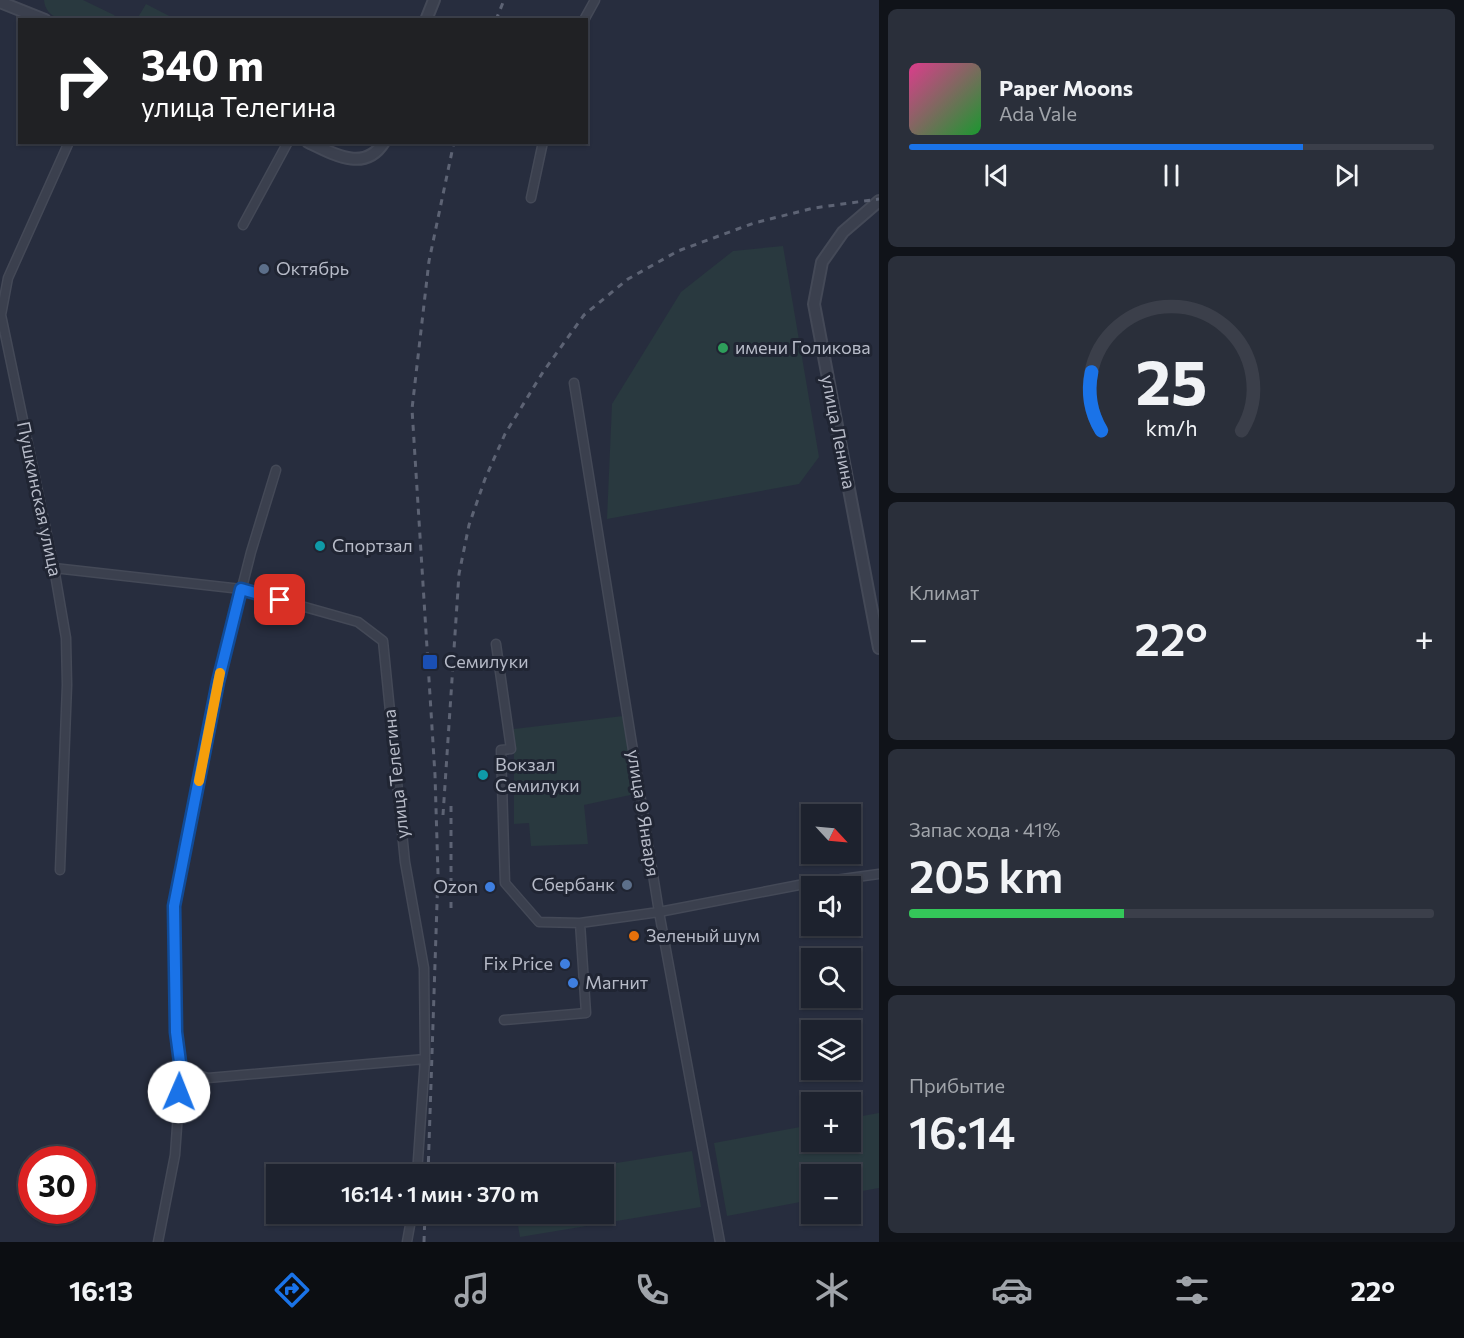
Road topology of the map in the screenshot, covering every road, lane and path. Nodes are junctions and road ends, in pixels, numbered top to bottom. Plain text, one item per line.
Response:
1 (434, 0) edge
2 (595, 0) edge
3 (0, 2) edge
4 (40, 18) edge
5 (427, 18) edge
6 (585, 18) edge
7 (68, 144) edge
8 (287, 144) edge
9 (312, 144) edge
10 (383, 144) edge
11 (543, 144) edge
12 (531, 198) dead end
13 (879, 201) edge
14 (243, 225) dead end
15 (574, 383) dead end
16 (276, 470) dead end
17 (54, 568) junction
18 (241, 589) junction
19 (496, 644) dead end
20 (879, 648) edge
21 (60, 870) dead end
22 (879, 874) edge
23 (659, 912) junction
24 (580, 923) junction
25 (504, 1020) dead end
26 (425, 1059) junction
27 (181, 1070) junction
28 (418, 1164) edge
29 (411, 1224) edge
30 (158, 1242) edge
31 (408, 1242) edge
32 (720, 1242) edge

1 - 5 street
2 - 6 street
3 - 4 street
7 - 17 street, Пушкинская улица
8 - 14 street
9 - 10 street
11 - 12 street
13 - 20 street, улица Ленина
15 - 23 street, улица 9 Января
16 - 18 street
17 - 18 street, улица Телегина
17 - 21 street, Пушкинская улица
18 - 26 street, улица Телегина
18 - 27 street
19 - 24 street
22 - 23 street
23 - 24 street
23 - 32 street, улица 9 Января
24 - 25 street
26 - 27 street
26 - 28 street, улица Телегина
27 - 30 street
29 - 31 street

